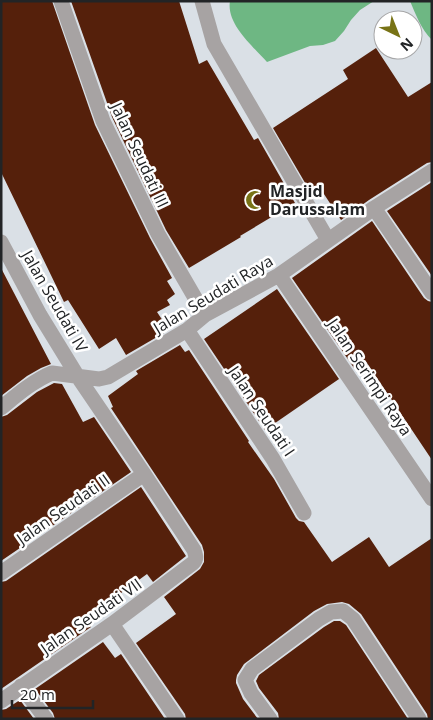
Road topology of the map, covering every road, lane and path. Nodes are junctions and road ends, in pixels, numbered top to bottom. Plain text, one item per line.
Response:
1 (61, 1) edge
2 (202, 1) edge
3 (432, 171) edge
4 (374, 208) junction
5 (328, 240) junction
6 (1, 242) edge
7 (279, 275) junction
8 (432, 293) edge
9 (205, 315) junction
10 (187, 330) junction
11 (78, 377) junction
12 (1, 408) edge
13 (144, 474) junction
14 (432, 500) edge
15 (304, 513) dead end
16 (1, 573) edge
17 (112, 624) junction
18 (21, 686) junction
19 (1, 701) edge
20 (46, 719) edge
21 (177, 719) edge
22 (270, 719) edge
23 (419, 719) edge

1 - 9 street, Jalan Seudati III
2 - 5 street
3 - 4 street, Jalan Seudati Raya
4 - 5 street, Jalan Seudati Raya
4 - 8 street
5 - 7 street, Jalan Seudati Raya
6 - 11 street, Jalan Seudati IV
7 - 9 street, Jalan Seudati Raya
7 - 14 street, Jalan Serimpi Raya
9 - 10 street, Jalan Seudati Raya
10 - 11 street, Jalan Seudati Raya
10 - 15 street, Jalan Seudati I
11 - 12 street, Jalan Seudati Raya
11 - 13 street
13 - 16 street, Jalan Seudati II
13 - 17 street, Jalan Seudati VII
17 - 18 street, Jalan Seudati VII
17 - 21 street
18 - 19 street, Jalan Seudati VII
18 - 20 street
22 - 23 street

